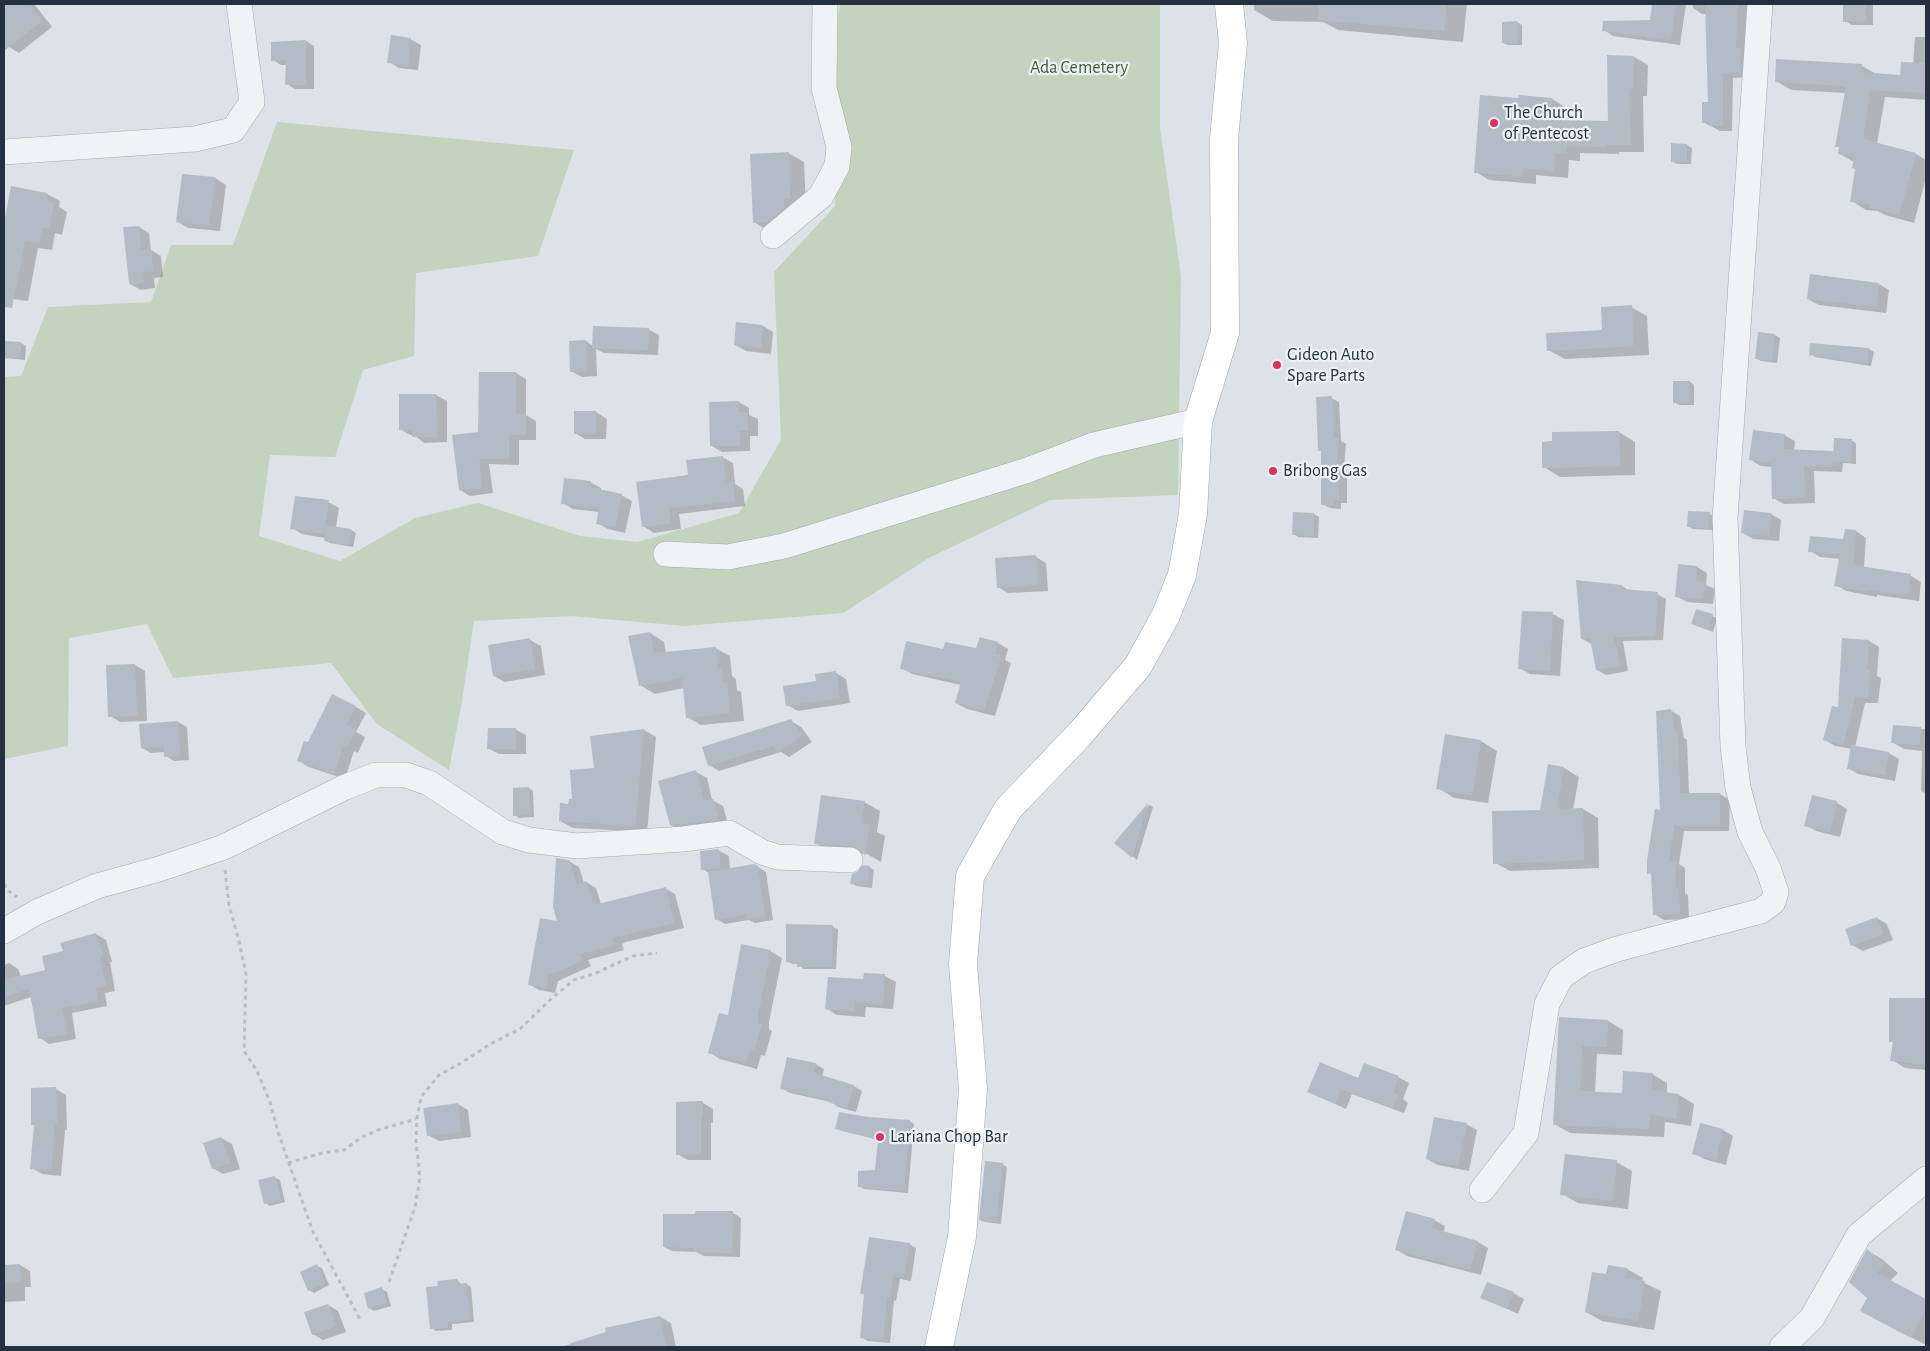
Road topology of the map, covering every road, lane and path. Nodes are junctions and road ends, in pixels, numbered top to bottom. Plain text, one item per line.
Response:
1 (240, 4) edge
2 (825, 4) edge
3 (1229, 4) edge
4 (1760, 4) edge
5 (4, 152) edge
6 (773, 236) dead end
7 (1198, 421) junction
8 (666, 554) dead end
9 (224, 847) junction
10 (850, 860) dead end
11 (4, 931) edge
12 (657, 953) dead end
13 (417, 1118) junction
14 (288, 1163) junction
15 (1926, 1179) edge
16 (1482, 1190) dead end
17 (389, 1282) dead end
18 (361, 1321) dead end
19 (939, 1347) edge
20 (1782, 1347) edge

1 - 5 street
2 - 6 street
3 - 7 main road
4 - 16 street
7 - 8 street
7 - 19 main road
9 - 10 street
9 - 11 street
9 - 14 path
12 - 13 path
13 - 14 path
13 - 17 path
14 - 18 path
15 - 20 street

